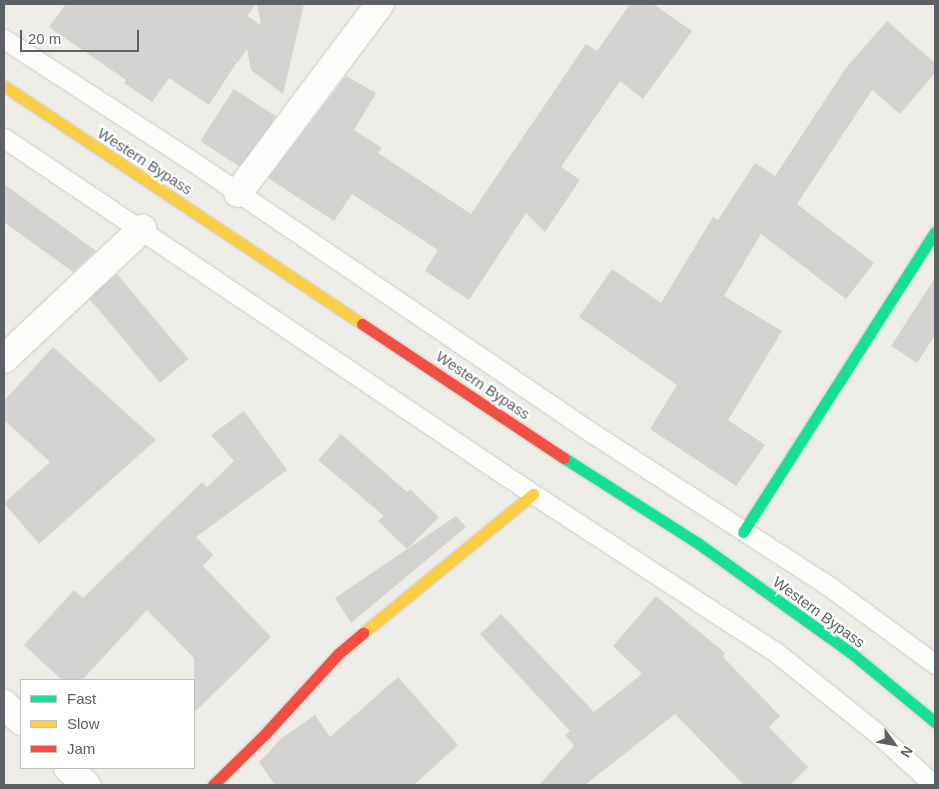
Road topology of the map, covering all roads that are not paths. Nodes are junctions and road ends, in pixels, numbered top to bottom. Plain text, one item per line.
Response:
1 (380, 4) edge
2 (4, 39) edge
3 (4, 86) edge
4 (4, 138) edge
5 (238, 193) junction
6 (142, 229) junction
7 (935, 232) edge
8 (4, 359) edge
9 (533, 494) junction
10 (743, 532) junction
11 (935, 664) edge
12 (4, 704) edge
13 (20, 720) edge
14 (935, 722) edge
15 (69, 769) edge
16 (86, 785) edge
17 (213, 785) edge
18 (934, 785) edge

1 - 5 street
2 - 5 lane
3 - 14 main road, Western Bypass
4 - 6 lane
5 - 10 lane
6 - 8 street
6 - 9 lane
7 - 10 main road
9 - 17 main road
9 - 18 lane
10 - 11 lane
12 - 13 street
15 - 16 street

